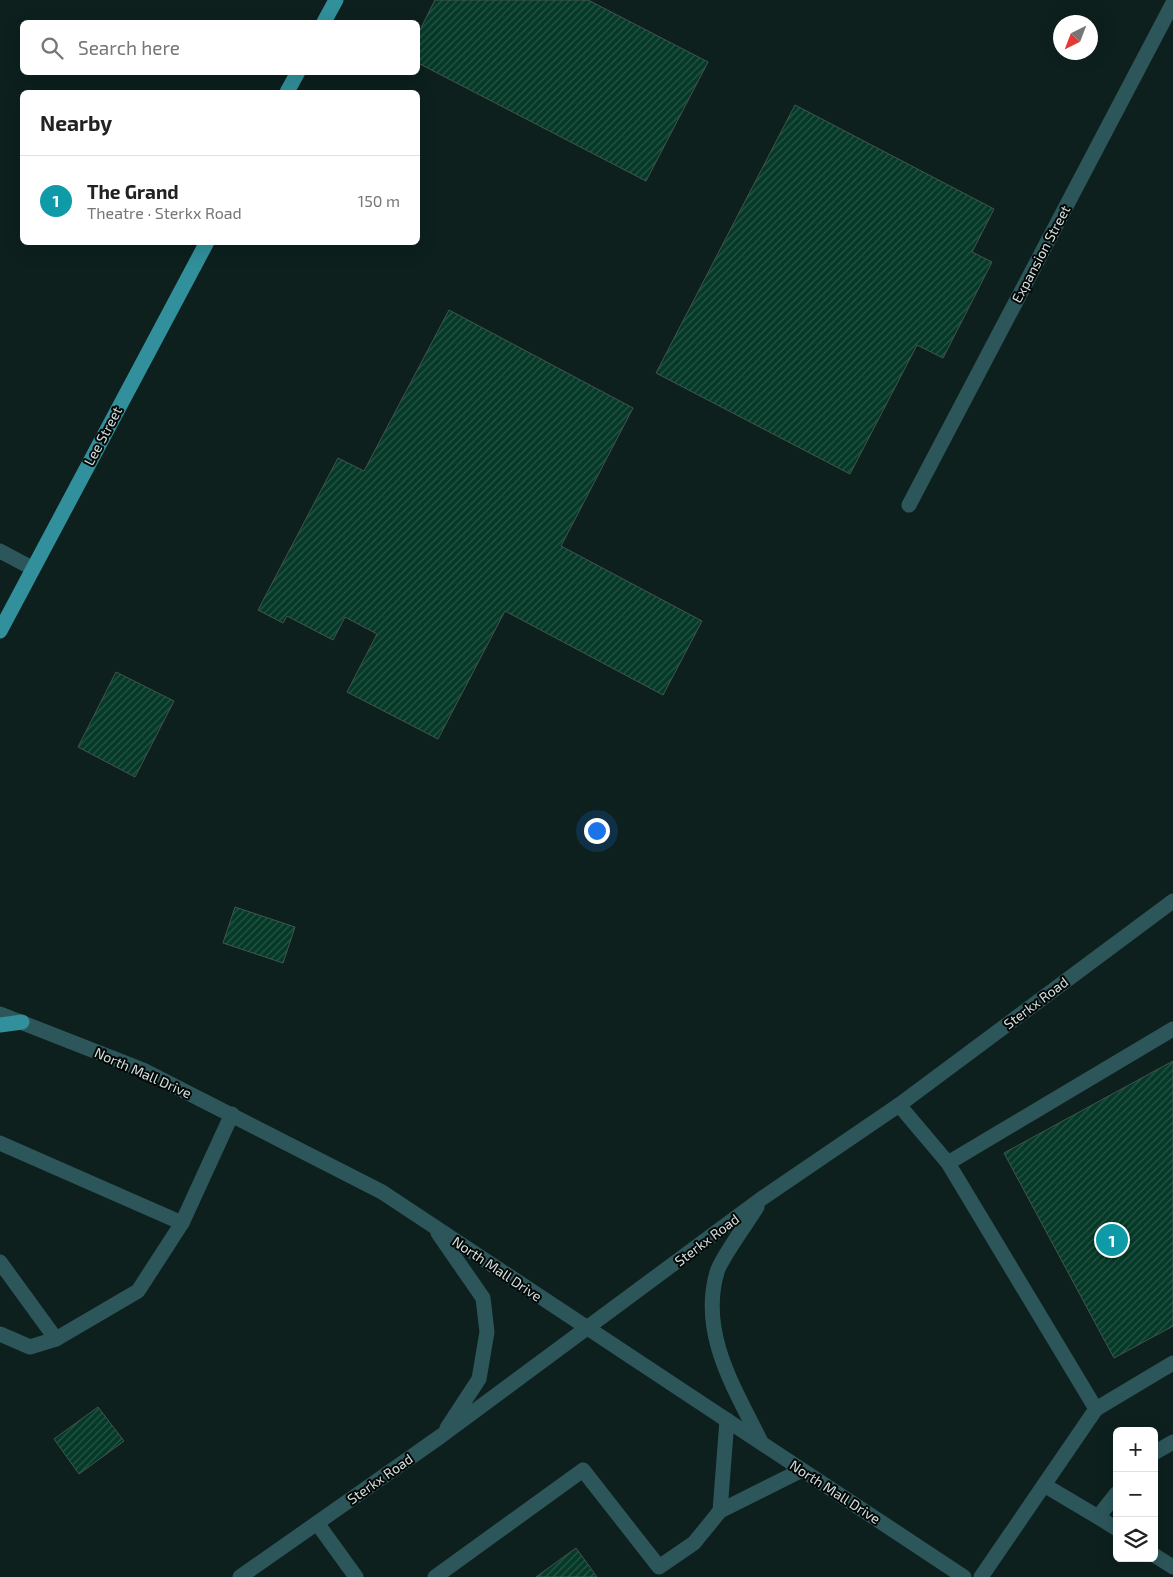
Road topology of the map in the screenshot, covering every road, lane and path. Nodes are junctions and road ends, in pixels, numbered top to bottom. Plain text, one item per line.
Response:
1 (336, 0) edge
2 (1173, 3) edge
3 (325, 20) edge
4 (296, 75) edge
5 (288, 90) edge
6 (205, 245) edge
7 (909, 505) dead end
8 (0, 551) edge
9 (32, 568) junction
10 (0, 631) edge
11 (1173, 901) edge
12 (0, 1014) edge
13 (22, 1022) junction
14 (0, 1025) edge
15 (1173, 1029) edge
16 (899, 1105) junction
17 (232, 1114) junction
18 (0, 1143) edge
19 (948, 1163) junction
20 (761, 1200) junction
21 (182, 1223) junction
22 (433, 1226) junction
23 (0, 1262) edge
24 (588, 1329) junction
25 (0, 1334) edge
26 (56, 1339) junction
27 (1173, 1363) edge
28 (1096, 1409) junction
29 (727, 1420) junction
30 (441, 1436) junction
31 (1173, 1442) edge
32 (762, 1443) junction
33 (1158, 1451) edge
34 (802, 1470) junction
35 (1044, 1486) junction
36 (1113, 1498) edge
37 (720, 1511) junction
38 (1098, 1517) junction
39 (317, 1523) junction
40 (1113, 1526) edge
41 (1158, 1557) edge
42 (1173, 1567) edge
43 (663, 1572) edge
44 (240, 1577) edge
45 (356, 1577) edge
46 (435, 1577) edge
47 (964, 1577) edge
48 (981, 1577) edge

1 - 3 main road
2 - 7 street, Expansion Street
4 - 5 main road
6 - 9 main road, Lee Street
8 - 9 street
9 - 10 main road, Lee Street
11 - 16 street, Sterkx Road
12 - 13 street, North Mall Drive
13 - 14 main road
13 - 17 street, North Mall Drive
15 - 19 street
16 - 19 street
16 - 20 street, Sterkx Road
17 - 21 street
17 - 22 street, North Mall Drive
18 - 21 street
19 - 28 street
20 - 24 street, Sterkx Road
20 - 32 street
21 - 26 street
22 - 24 street, North Mall Drive
22 - 30 street
23 - 26 street
24 - 29 street, North Mall Drive
24 - 30 street, Sterkx Road
25 - 26 street
27 - 28 street
28 - 35 street
29 - 32 street, North Mall Drive
29 - 37 street
30 - 39 street, Sterkx Road
31 - 33 street
32 - 34 street, North Mall Drive
34 - 37 street
34 - 47 street, North Mall Drive
35 - 38 street
35 - 48 street
36 - 38 street
37 - 43 street
38 - 40 street
39 - 44 street, Sterkx Road
39 - 45 street
41 - 42 street
43 - 46 street

